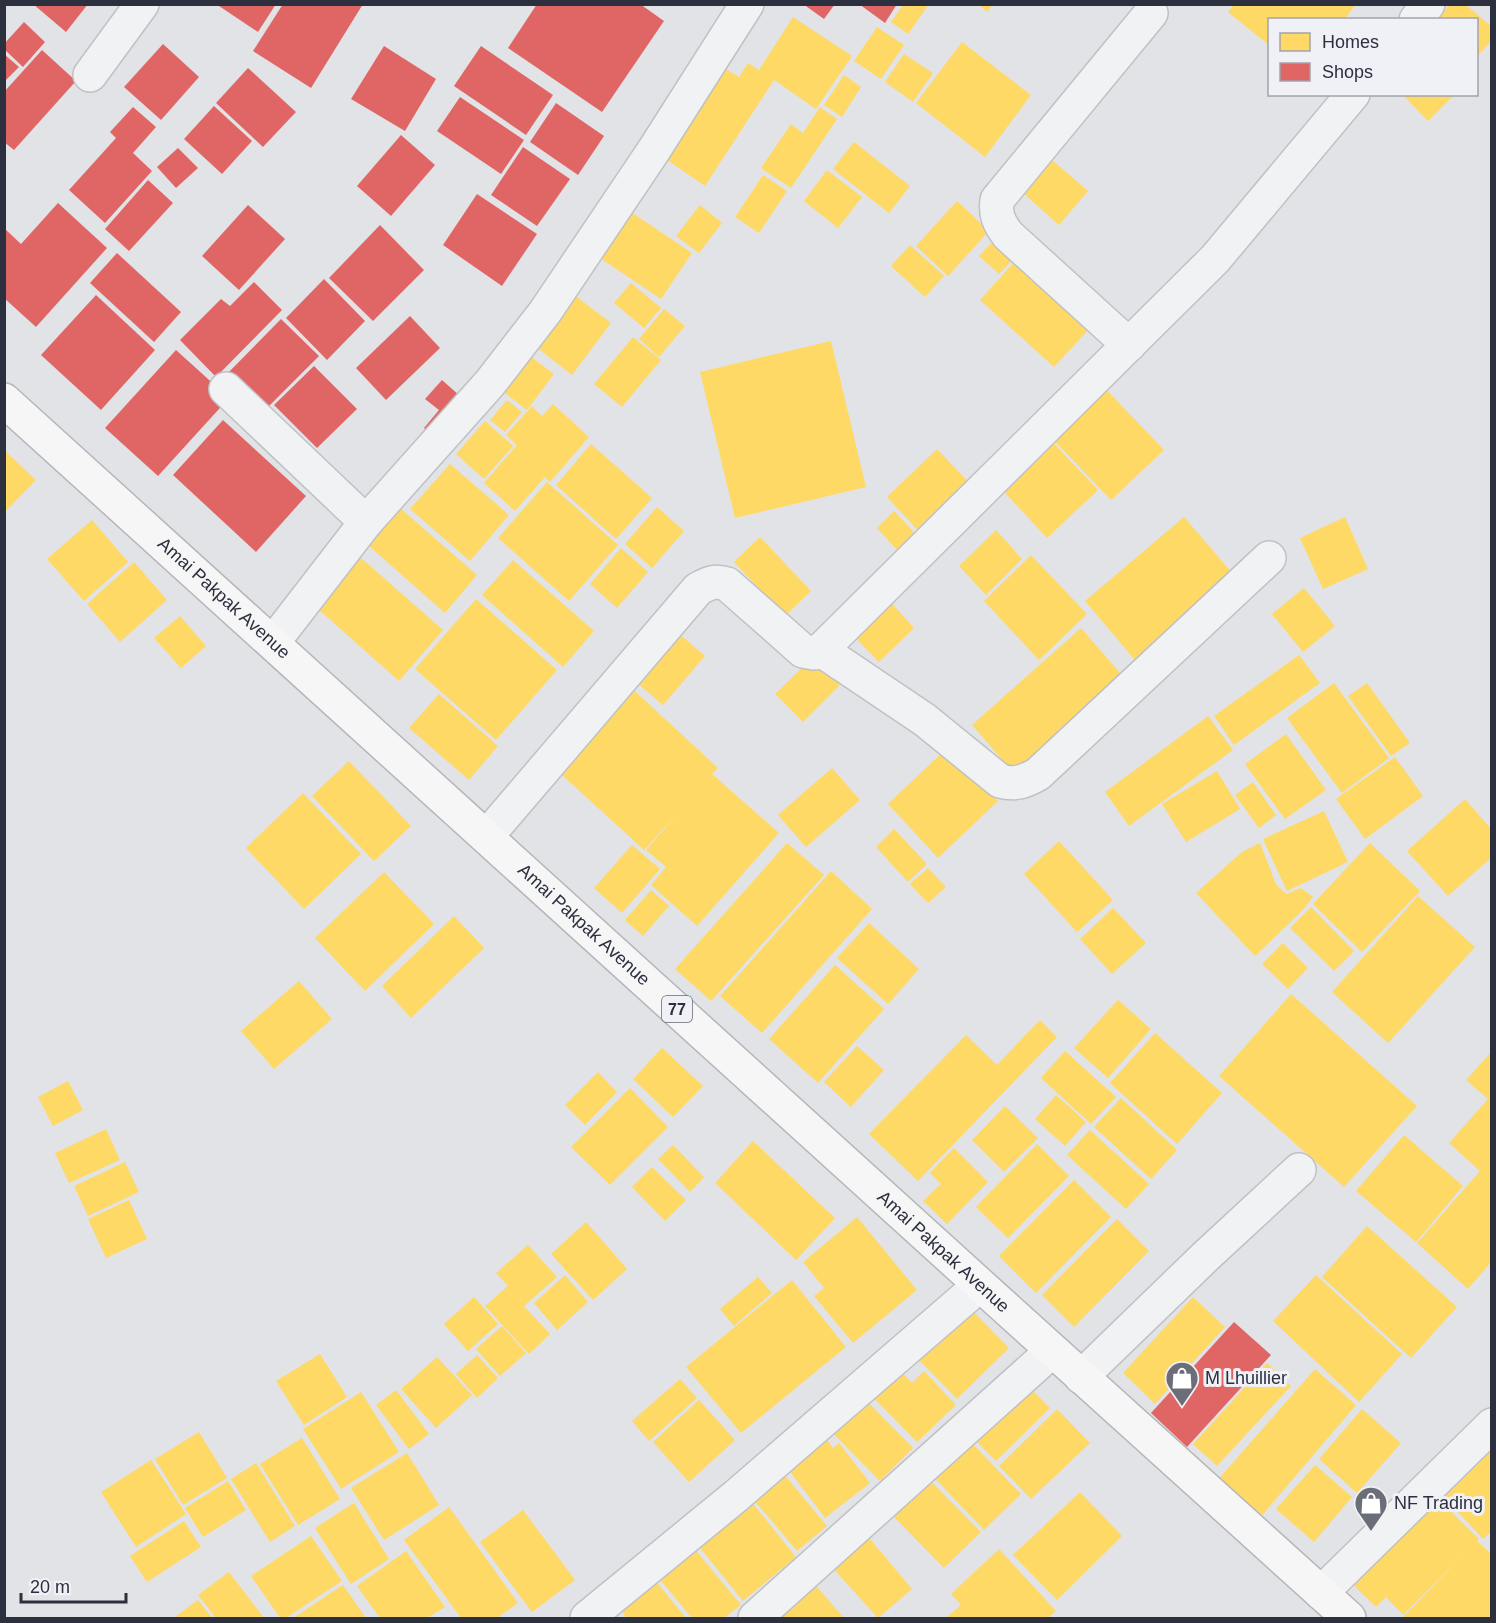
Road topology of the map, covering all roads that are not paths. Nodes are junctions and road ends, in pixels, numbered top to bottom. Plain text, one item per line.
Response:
1 (142, 4) edge
2 (747, 4) edge
3 (1428, 4) edge
4 (1151, 13) dead end
5 (1418, 18) edge
6 (90, 75) dead end
7 (1351, 96) edge
8 (1129, 345) junction
9 (226, 389) dead end
10 (4, 400) edge
11 (366, 522) junction
12 (1269, 558) dead end
13 (274, 641) junction
14 (821, 650) junction
15 (487, 836) junction
16 (1299, 1170) dead end
17 (980, 1285) junction
18 (1052, 1351) junction
19 (1081, 1377) junction
20 (1491, 1425) edge
21 (1321, 1593) junction
22 (587, 1618) edge
23 (755, 1618) edge
24 (1349, 1618) edge

1 - 6 street
2 - 11 street
3 - 5 street
4 - 8 street
7 - 8 street
8 - 14 street
9 - 11 street
10 - 13 highway, Amai Pakpak Avenue / 77
11 - 13 street
12 - 14 street
13 - 15 highway, Amai Pakpak Avenue / 77
14 - 15 street
15 - 17 highway, Amai Pakpak Avenue / 77
16 - 19 street
17 - 18 highway, Amai Pakpak Avenue / 77
17 - 22 street
18 - 19 highway, Amai Pakpak Avenue / 77
18 - 23 street
19 - 21 highway, Amai Pakpak Avenue / 77
20 - 21 street
21 - 24 highway, Amai Pakpak Avenue / 77

